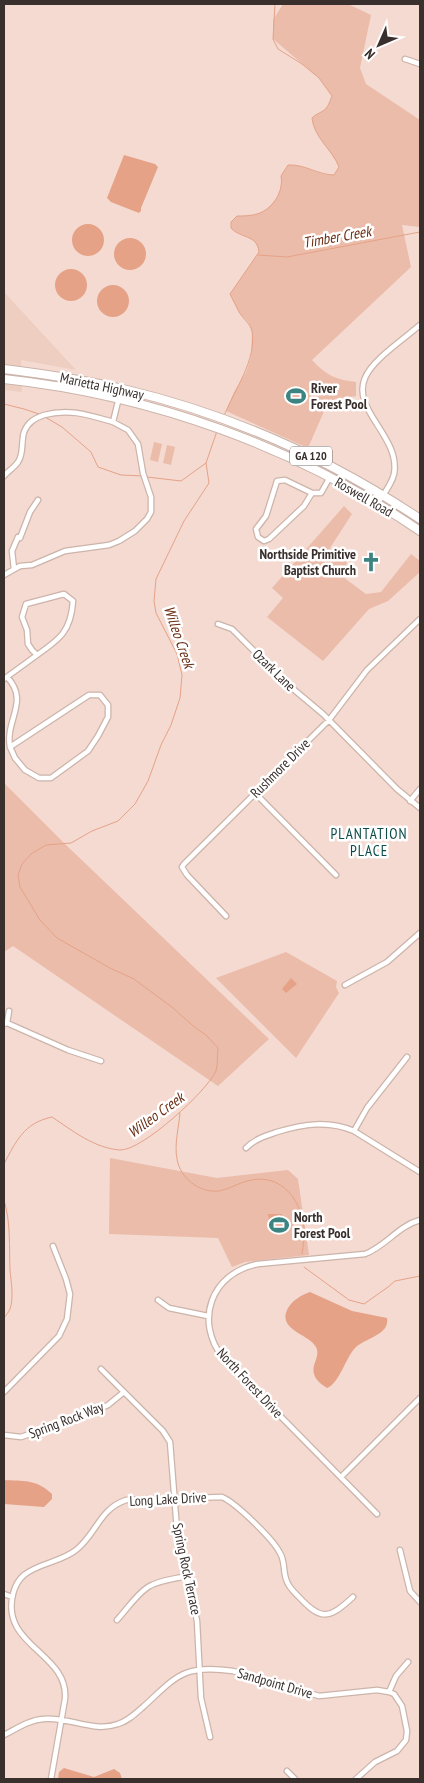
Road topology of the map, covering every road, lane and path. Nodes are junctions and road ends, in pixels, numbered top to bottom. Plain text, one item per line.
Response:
1 (406, 59) dead end
2 (420, 64) edge
3 (420, 325) edge
4 (4, 369) edge
5 (4, 379) edge
6 (121, 389) junction
7 (119, 399) junction
8 (198, 410) joint
9 (194, 420) joint
10 (113, 422) junction
11 (4, 476) edge
12 (330, 477) junction
13 (312, 493) junction
14 (383, 495) junction
15 (38, 500) dead end
16 (377, 504) junction
17 (420, 519) edge
18 (420, 531) edge
19 (14, 569) junction
20 (4, 575) edge
21 (420, 618) edge
22 (218, 624) dead end
23 (37, 655) junction
24 (5, 678) edge
25 (329, 720) junction
26 (10, 746) junction
27 (420, 789) edge
28 (255, 792) junction
29 (410, 801) junction
30 (420, 808) edge
31 (336, 874) dead end
32 (226, 916) dead end
33 (420, 933) edge
34 (346, 985) dead end
35 (9, 1011) dead end
36 (5, 1024) edge
37 (407, 1057) dead end
38 (101, 1061) dead end
39 (354, 1131) junction
40 (246, 1148) dead end
41 (420, 1172) edge
42 (420, 1220) edge
43 (53, 1246) dead end
44 (158, 1300) dead end
45 (208, 1316) junction
46 (101, 1369) dead end
47 (4, 1392) edge
48 (124, 1392) junction
49 (420, 1398) edge
50 (4, 1435) edge
51 (341, 1477) junction
52 (175, 1498) junction
53 (377, 1514) dead end
54 (400, 1550) dead end
55 (187, 1576) junction
56 (4, 1594) edge
57 (12, 1597) junction
58 (353, 1597) dead end
59 (420, 1602) edge
60 (117, 1620) dead end
61 (408, 1662) dead end
62 (200, 1670) junction
63 (389, 1692) junction
64 (62, 1720) junction
65 (4, 1735) edge
66 (210, 1737) dead end
67 (287, 1771) dead end
68 (51, 1779) edge
69 (295, 1779) edge
70 (356, 1779) edge

1 - 2 street
3 - 14 street
4 - 6 highway, Marietta Highway / GA 120
5 - 7 highway, Marietta Highway / GA 120
6 - 7 street
6 - 8 highway, Marietta Highway / GA 120
7 - 9 highway, Marietta Highway / GA 120
7 - 10 street
8 - 14 highway, Roswell Road / GA 120
9 - 12 highway, Roswell Road / GA 120
10 - 11 street
10 - 19 street
12 - 13 street
12 - 16 highway, Roswell Road / GA 120
13 - 13 street
14 - 16 street
14 - 17 highway, Roswell Road / GA 120
15 - 19 street
16 - 18 highway, Roswell Road / GA 120
19 - 20 street
21 - 25 street, Rushmore Drive
22 - 25 street, Ozark Lane
23 - 23 street
23 - 24 street
24 - 26 street
25 - 28 street, Rushmore Drive
25 - 29 street, Ozark Lane
26 - 26 street
27 - 29 street
28 - 31 street
28 - 32 street, Rushmore Drive
29 - 30 street, Ozark Lane
33 - 34 street
35 - 36 street
36 - 38 street
37 - 39 street
39 - 40 street
39 - 41 street
42 - 45 street
43 - 47 street
44 - 45 street
45 - 51 street, North Forest Drive
46 - 48 street, Spring Rock Terrace
48 - 50 street, Spring Rock Way
48 - 52 street, Spring Rock Terrace
49 - 51 street
51 - 53 street, North Forest Drive
52 - 55 street, Spring Rock Terrace
52 - 57 street, Long Lake Drive
52 - 58 street, Long Lake Drive
54 - 59 street
55 - 60 street
55 - 62 street, Spring Rock Terrace
56 - 57 street
57 - 64 street, Long Lake Drive
61 - 63 street
62 - 63 street, Sandpoint Drive
62 - 64 street, Sandpoint Drive
62 - 66 street, Spring Rock Terrace
63 - 70 street
64 - 65 street, Sandpoint Drive
64 - 68 street, Long Lake Drive
67 - 69 street

